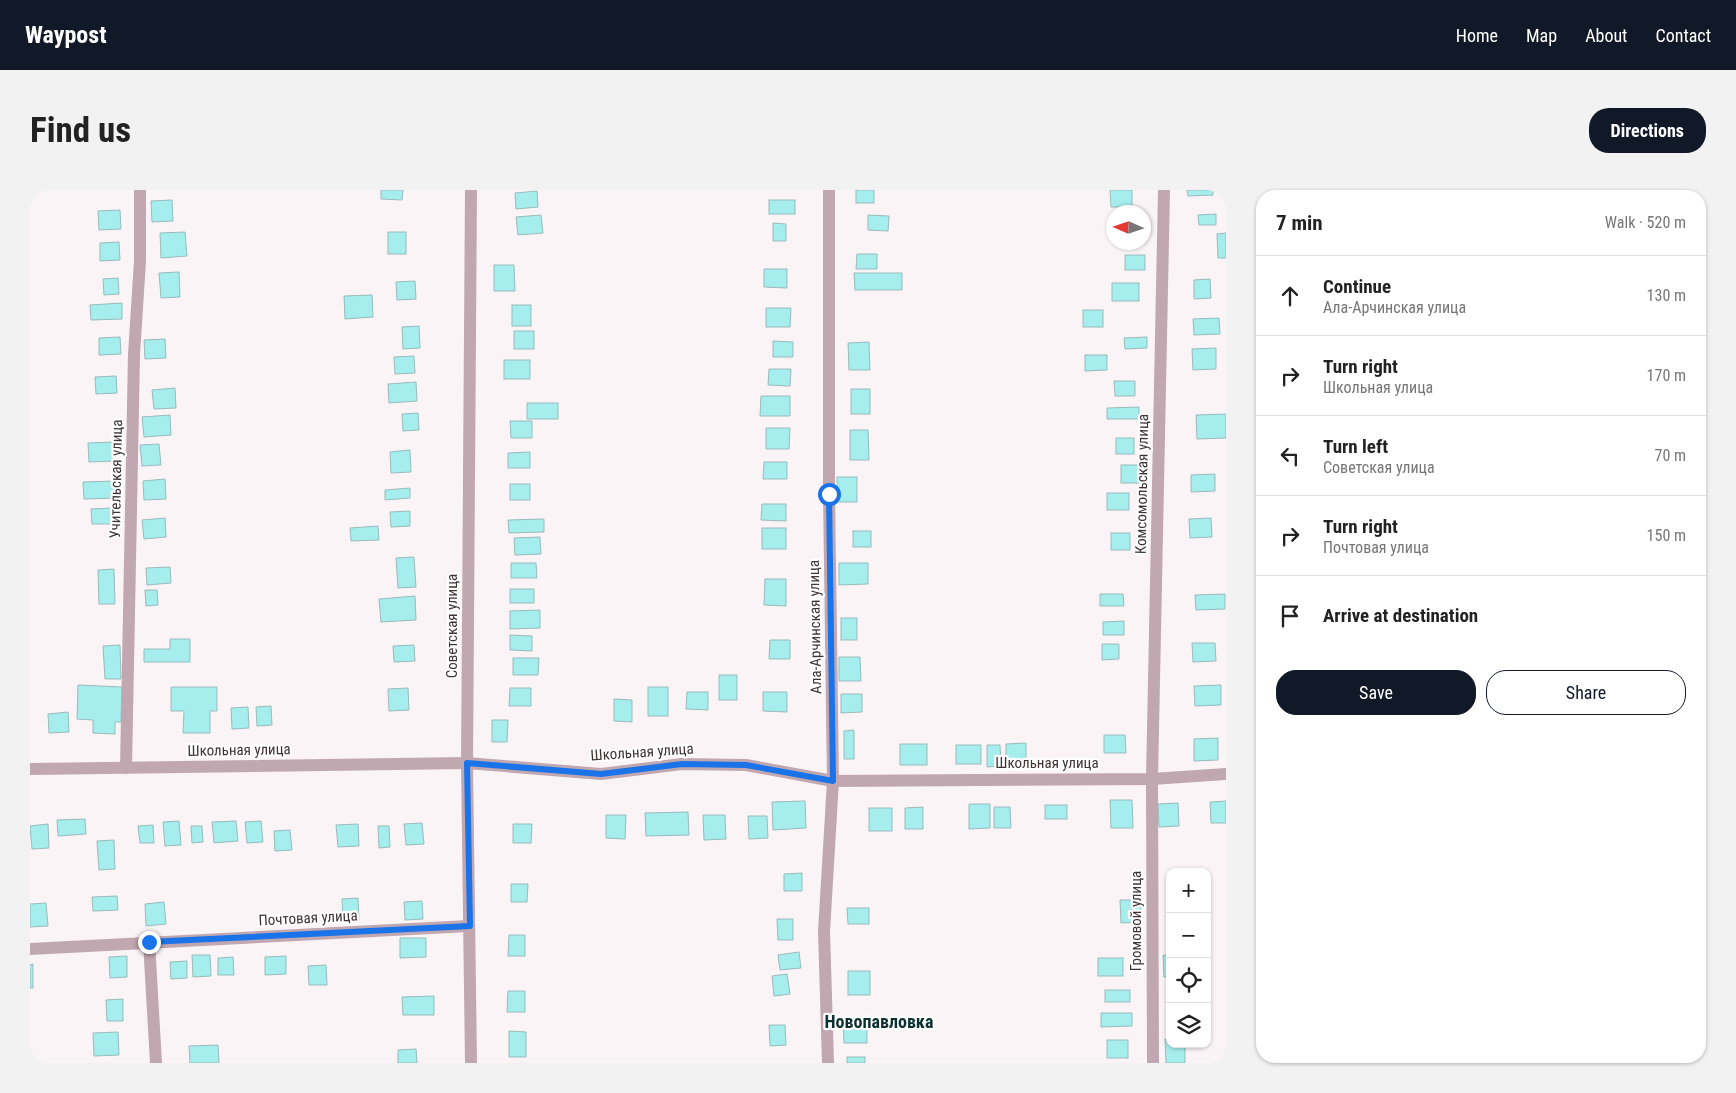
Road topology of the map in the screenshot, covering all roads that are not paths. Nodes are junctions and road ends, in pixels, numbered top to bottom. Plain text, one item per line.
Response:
1 (140, 190) edge
2 (471, 190) edge
3 (829, 190) edge
4 (1164, 190) edge
5 (467, 763) junction
6 (126, 768) junction
7 (30, 769) edge
8 (1226, 774) edge
9 (1152, 778) junction
10 (833, 781) junction
11 (470, 926) junction
12 (149, 942) junction
13 (30, 949) edge
14 (156, 1063) edge
15 (470, 1063) edge
16 (828, 1063) edge
17 (1153, 1063) edge

1 - 6 street, Учительская улица
2 - 5 street, Советская улица
3 - 10 street, Ала-Арчинская улица
4 - 9 street, Комсомольская улица
5 - 6 street, Школьная улица
5 - 10 street, Школьная улица
5 - 11 street, Советская улица
6 - 7 street, Школьная улица
8 - 9 street, Школьная улица
9 - 10 street, Школьная улица
9 - 17 street, Громовой улица
10 - 16 street, Ала-Арчинская улица
11 - 12 street, Почтовая улица
11 - 15 street, Советская улица
12 - 13 street, Почтовая улица
12 - 14 street

